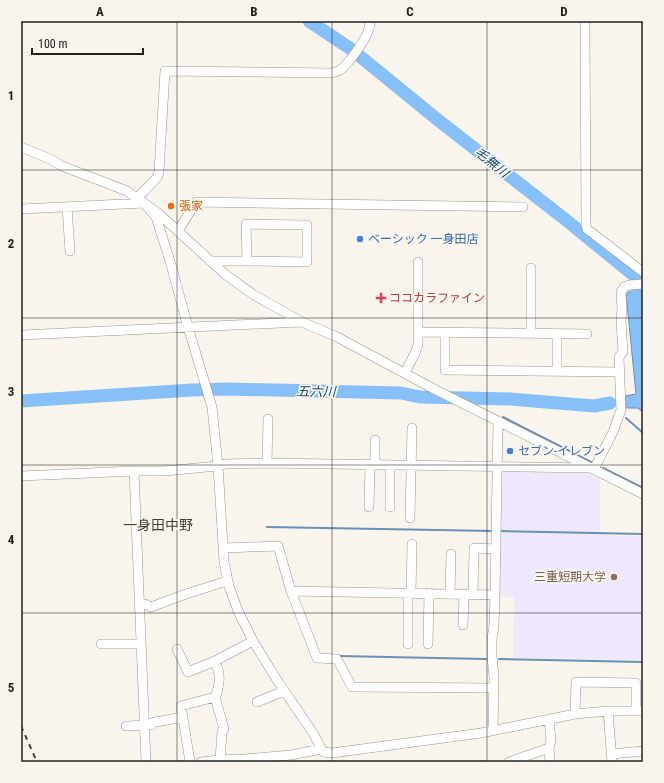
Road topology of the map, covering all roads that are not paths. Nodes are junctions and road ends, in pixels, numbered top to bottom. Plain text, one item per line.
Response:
1 (370, 21) edge
2 (585, 21) edge
3 (21, 147) edge
4 (140, 200) junction
5 (67, 207) junction
6 (523, 207) dead end
7 (21, 209) edge
8 (157, 215) junction
9 (178, 231) junction
10 (70, 251) dead end
11 (247, 260) junction
12 (210, 261) junction
13 (418, 262) dead end
14 (531, 268) dead end
15 (643, 272) edge
16 (643, 284) edge
17 (302, 322) junction
18 (188, 327) junction
19 (418, 332) junction
20 (445, 332) junction
21 (531, 333) junction
22 (558, 334) junction
23 (587, 334) dead end
24 (21, 335) edge
25 (557, 371) junction
26 (620, 372) junction
27 (405, 373) junction
28 (268, 419) dead end
29 (498, 421) junction
30 (412, 428) dead end
31 (375, 440) dead end
32 (267, 463) junction
33 (372, 465) junction
34 (390, 465) junction
35 (411, 465) junction
36 (218, 466) junction
37 (497, 466) junction
38 (593, 469) junction
39 (134, 471) junction
40 (21, 476) edge
41 (643, 494) edge
42 (369, 507) dead end
43 (390, 507) dead end
44 (410, 518) dead end
45 (412, 544) dead end
46 (224, 548) junction
47 (496, 549) junction
48 (451, 554) dead end
49 (227, 581) junction
50 (291, 591) junction
51 (410, 593) junction
52 (429, 593) junction
53 (450, 594) junction
54 (464, 594) junction
55 (474, 594) junction
56 (495, 595) junction
57 (139, 604) junction
58 (463, 625) dead end
59 (254, 641) junction
60 (101, 644) dead end
61 (140, 644) junction
62 (408, 644) dead end
63 (428, 644) dead end
64 (177, 649) dead end
65 (215, 662) junction
66 (494, 688) junction
67 (284, 690) junction
68 (215, 696) junction
69 (257, 702) dead end
70 (640, 710) edge
71 (608, 711) junction
72 (575, 714) junction
73 (182, 717) junction
74 (549, 719) junction
75 (126, 726) dead end
76 (144, 726) junction
77 (493, 730) junction
78 (549, 748) junction
79 (321, 749) junction
80 (643, 751) edge
81 (292, 758) edge
82 (611, 758) edge
83 (220, 760) junction
84 (146, 762) edge
85 (190, 762) edge
86 (208, 762) edge
87 (509, 762) edge
88 (550, 762) edge

1 - 4 street
2 - 15 street
3 - 4 street
4 - 5 street
4 - 8 street
5 - 7 street
5 - 10 street
6 - 9 street
8 - 9 street
8 - 18 street
9 - 12 street
11 - 11 street
11 - 12 street
12 - 17 street
13 - 19 street
14 - 21 street
16 - 26 street
17 - 18 street
17 - 27 street
18 - 24 street
18 - 36 street
19 - 20 street
19 - 27 street
20 - 21 street
20 - 25 street
21 - 22 street
22 - 23 street
22 - 25 street
25 - 26 street
26 - 38 street
27 - 29 street
28 - 32 street
29 - 37 street
29 - 38 street
30 - 35 street
31 - 33 street
32 - 33 street
32 - 36 street
33 - 34 street
33 - 42 street
34 - 35 street
34 - 43 street
35 - 37 street
35 - 44 street
36 - 39 street
36 - 46 street
37 - 38 street
37 - 47 street
38 - 41 street
39 - 40 street
39 - 57 street
45 - 51 street
46 - 49 street
46 - 50 street
47 - 55 street
47 - 56 street
48 - 53 street
49 - 57 street
49 - 59 street
50 - 51 street
50 - 66 street
51 - 52 street
51 - 62 street
52 - 53 street
52 - 63 street
53 - 54 street
54 - 55 street
54 - 58 street
55 - 56 street
56 - 66 street
57 - 61 street
59 - 65 street
59 - 67 street
60 - 61 street
61 - 76 street
64 - 65 street
65 - 68 street
66 - 77 street
67 - 69 street
67 - 79 street
68 - 73 street
68 - 83 street
70 - 71 street
70 - 72 street
71 - 72 street
71 - 82 street
72 - 74 street
73 - 76 street
73 - 85 street
74 - 77 street
74 - 78 street
75 - 76 street
76 - 84 street
77 - 79 street
78 - 87 street
78 - 88 street
79 - 81 street
80 - 82 street
81 - 83 street
83 - 86 street

